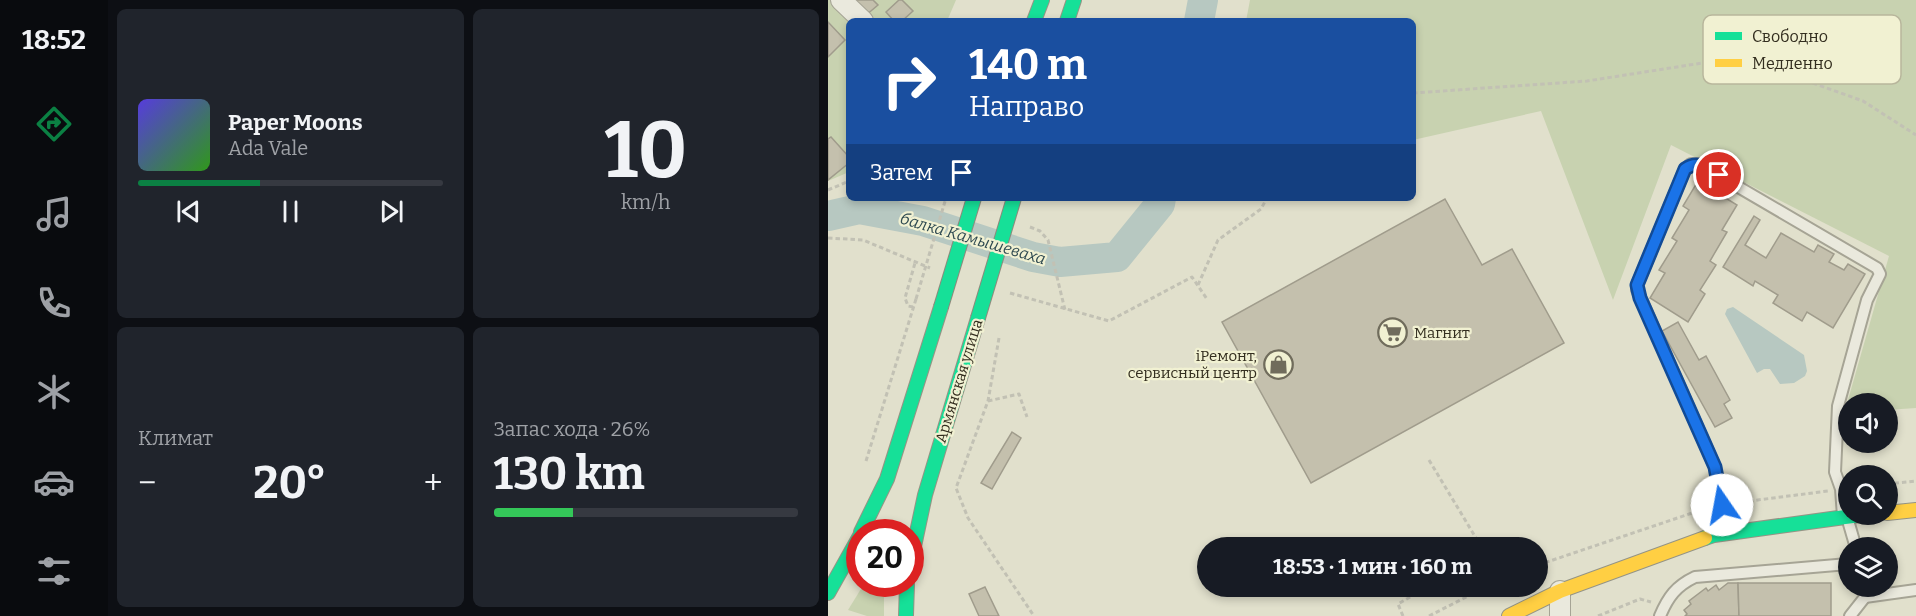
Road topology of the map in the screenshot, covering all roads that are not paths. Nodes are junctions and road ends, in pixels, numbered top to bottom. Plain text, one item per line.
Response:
1 (841, 0) edge
2 (1042, 0) edge
3 (1074, 0) edge
4 (860, 18) edge
5 (1036, 18) edge
6 (1068, 18) edge
7 (973, 201) edge
8 (1013, 201) edge
9 (1838, 482) edge
10 (1916, 510) edge
11 (1898, 512) edge
12 (1838, 517) edge
13 (867, 519) edge
14 (920, 519) edge
15 (1730, 532) junction
16 (846, 564) edge
17 (1838, 565) edge
18 (1916, 590) edge
19 (1560, 591) junction
20 (1898, 591) edge
21 (828, 593) edge
22 (907, 597) edge
23 (1862, 597) edge
24 (1662, 611) edge
25 (906, 616) edge
26 (1509, 616) edge
27 (1560, 616) edge
28 (1850, 616) edge

1 - 4 street
2 - 5 main road
3 - 6 main road
7 - 13 main road, bridge
8 - 14 main road, Армянская улица, bridge
9 - 15 lane
10 - 11 main road
12 - 15 main road
15 - 19 main road
16 - 21 main road
17 - 24 lane
18 - 20 lane
19 - 26 main road
19 - 27 street
22 - 25 main road
23 - 28 lane

